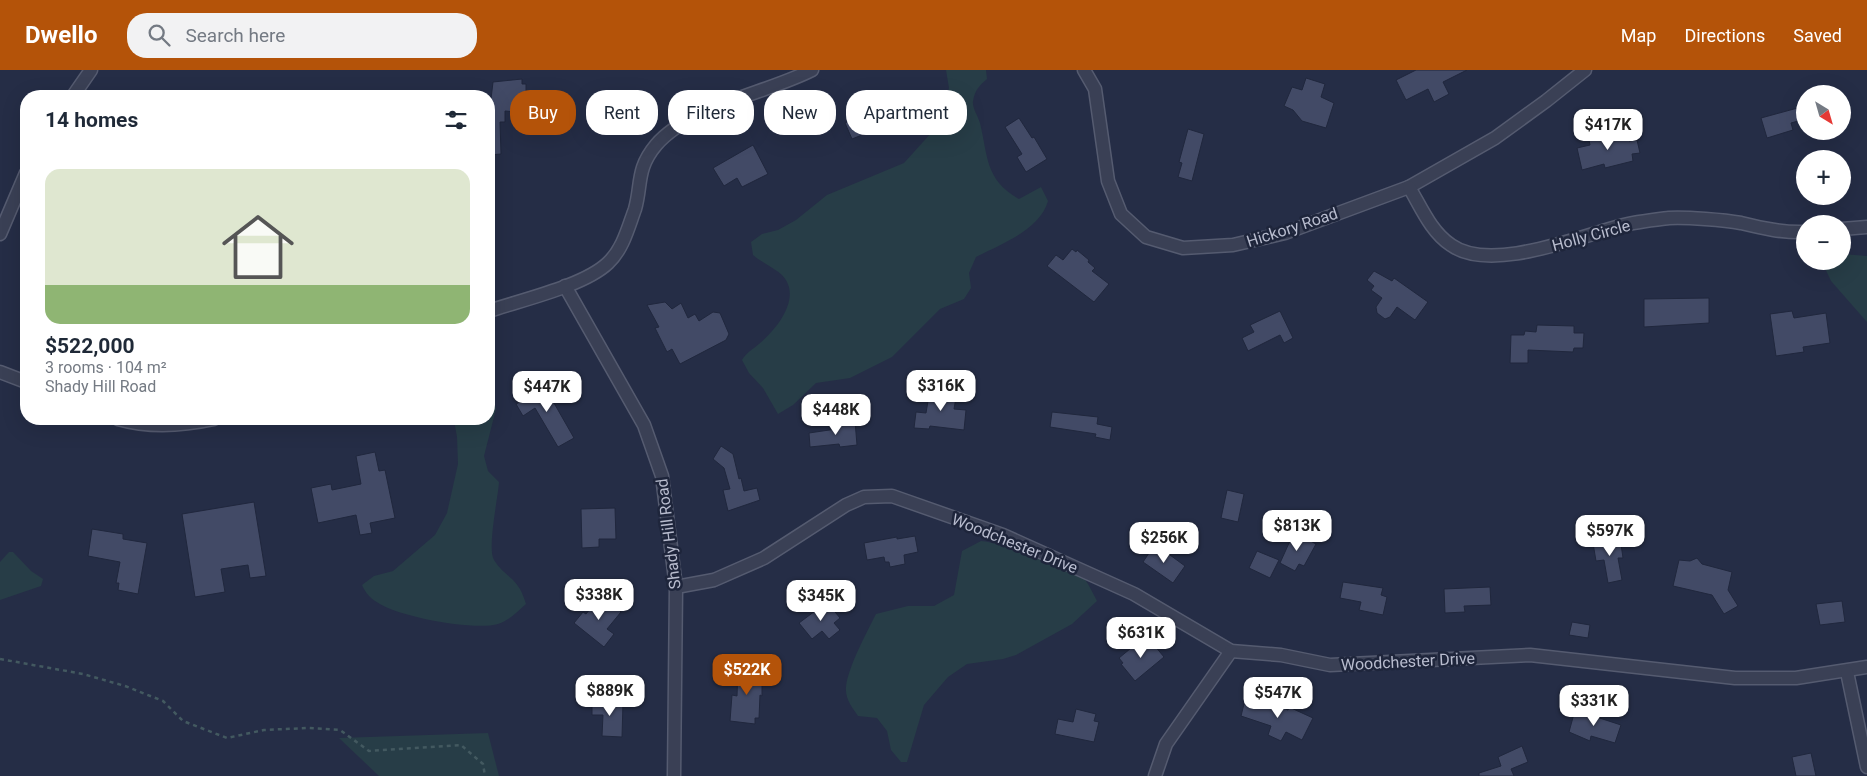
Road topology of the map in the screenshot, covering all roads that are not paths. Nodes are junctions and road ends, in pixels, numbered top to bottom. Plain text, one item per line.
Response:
1 (91, 70) edge
2 (812, 70) edge
3 (1084, 70) edge
4 (1585, 70) edge
5 (77, 90) edge
6 (20, 187) edge
7 (1408, 187) junction
8 (1867, 227) edge
9 (1851, 228) edge
10 (1796, 232) edge
11 (0, 234) edge
12 (565, 286) junction
13 (495, 309) edge
14 (0, 372) edge
15 (20, 380) edge
16 (151, 425) edge
17 (170, 425) edge
18 (676, 587) junction
19 (1230, 651) junction
20 (1867, 667) edge
21 (1847, 672) junction
22 (1867, 767) edge
23 (674, 776) edge
24 (1155, 776) edge

1 - 5 street
2 - 12 street
3 - 7 street, Hickory Road
4 - 7 street, Hickory Road
6 - 11 street
7 - 10 street, Holly Circle
8 - 9 street
12 - 13 street
12 - 18 street, Shady Hill Road
14 - 15 street
16 - 17 street
18 - 19 street, Woodchester Drive
18 - 23 street, Shady Hill Road
19 - 21 street, Woodchester Drive
19 - 24 street
20 - 21 street, Woodchester Drive
21 - 22 street

